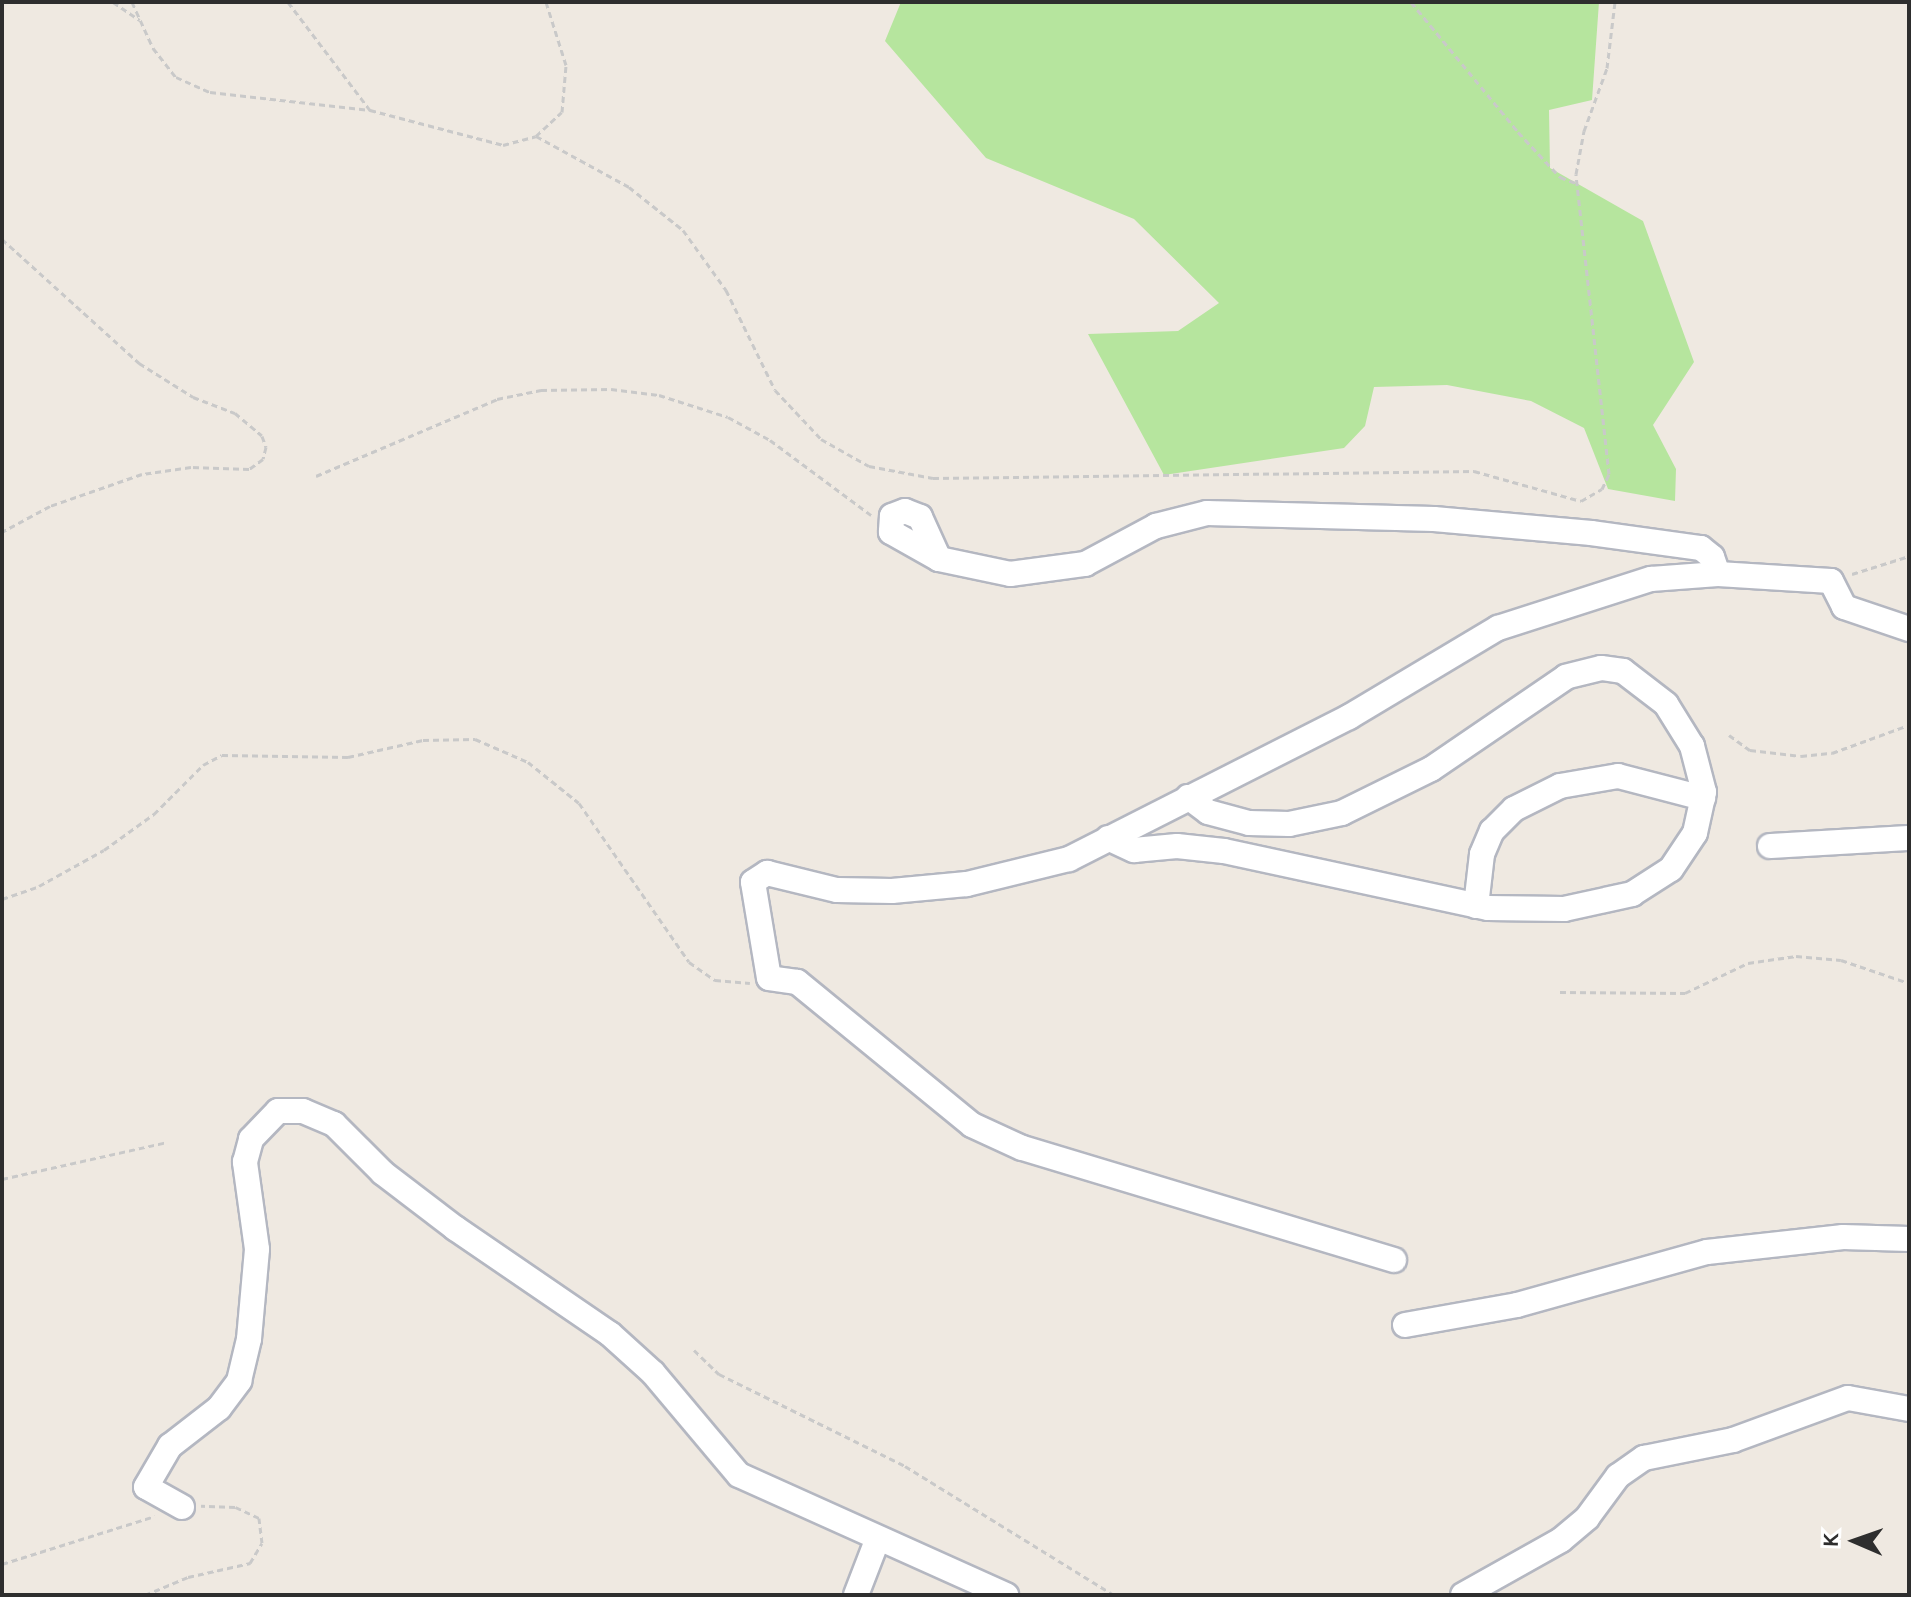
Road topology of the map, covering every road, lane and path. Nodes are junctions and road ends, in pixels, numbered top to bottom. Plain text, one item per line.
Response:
1 (113, 2) edge
2 (132, 2) edge
3 (288, 2) edge
4 (546, 2) edge
5 (1411, 2) edge
6 (1615, 2) edge
7 (141, 20) junction
8 (370, 110) junction
9 (536, 136) junction
10 (1576, 183) junction
11 (2, 239) edge
12 (316, 476) dead end
13 (888, 523) joint
14 (2, 532) edge
15 (1909, 556) edge
16 (1718, 574) junction
17 (1831, 581) junction
18 (1909, 629) edge
19 (1909, 725) edge
20 (1729, 735) dead end
21 (1188, 797) junction
22 (1703, 798) junction
23 (1108, 838) junction
24 (1909, 838) edge
25 (1770, 846) dead end
26 (2, 899) edge
27 (1476, 906) junction
28 (769, 978) junction
29 (1909, 983) edge
30 (1560, 992) dead end
31 (167, 1142) dead end
32 (2, 1179) edge
33 (1909, 1239) edge
34 (1394, 1260) dead end
35 (1405, 1325) dead end
36 (694, 1350) dead end
37 (1909, 1409) edge
38 (182, 1507) junction
39 (878, 1538) junction
40 (2, 1564) edge
41 (145, 1595) edge
42 (856, 1595) edge
43 (1006, 1595) edge
44 (1114, 1595) edge
45 (1463, 1595) edge

1 - 7 path
2 - 7 path
3 - 8 path
4 - 9 path
5 - 10 path
6 - 10 path
7 - 8 path
8 - 9 path
9 - 10 path
11 - 14 path
12 - 13 path
13 - 16 street
15 - 17 path
16 - 17 street
16 - 21 street
17 - 18 street
19 - 20 path
21 - 22 street
21 - 23 street
22 - 27 street
22 - 27 street
23 - 27 street
23 - 28 street
24 - 25 street
26 - 28 path
28 - 34 street
29 - 30 path
31 - 32 path
33 - 35 street
36 - 44 path
37 - 45 street
38 - 39 street
38 - 40 path
38 - 41 path
39 - 42 street
39 - 43 street

